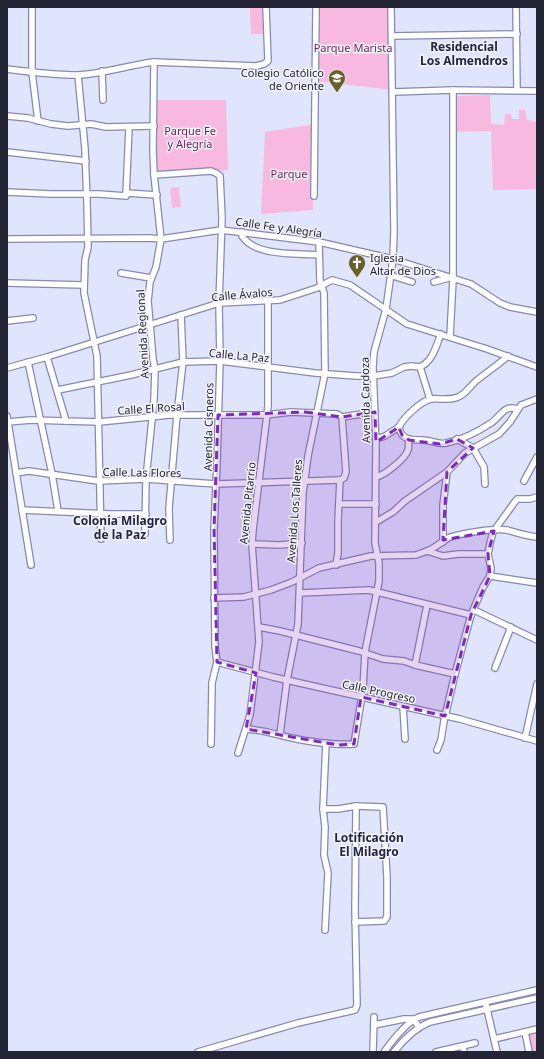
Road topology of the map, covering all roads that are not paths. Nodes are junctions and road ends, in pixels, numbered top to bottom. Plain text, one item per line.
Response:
1 (32, 7) edge
2 (266, 7) edge
3 (316, 7) edge
4 (391, 7) edge
5 (516, 7) edge
6 (516, 34) junction
7 (392, 36) junction
8 (154, 62) junction
9 (7, 69) edge
10 (102, 71) junction
11 (32, 72) junction
12 (78, 75) junction
13 (453, 90) junction
14 (517, 90) junction
15 (537, 91) edge
16 (393, 92) junction
17 (103, 100) dead end
18 (7, 116) edge
19 (38, 121) junction
20 (83, 125) junction
21 (154, 126) junction
22 (130, 127) junction
23 (7, 152) edge
24 (86, 160) junction
25 (154, 175) junction
26 (7, 192) edge
27 (87, 194) junction
28 (126, 194) junction
29 (157, 195) junction
30 (314, 196) dead end
31 (222, 230) junction
32 (242, 232) junction
33 (7, 239) edge
34 (88, 239) junction
35 (161, 239) junction
36 (319, 242) junction
37 (319, 254) junction
38 (393, 259) junction
39 (121, 273) dead end
40 (390, 275) junction
41 (152, 278) junction
42 (451, 278) junction
43 (412, 282) dead end
44 (434, 282) dead end
45 (7, 283) edge
46 (84, 285) junction
47 (322, 285) junction
48 (268, 300) junction
49 (219, 304) junction
50 (386, 309) junction
51 (537, 312) edge
52 (181, 315) junction
53 (33, 318) dead end
54 (7, 321) edge
55 (150, 326) junction
56 (441, 334) junction
57 (450, 337) junction
58 (94, 343) junction
59 (508, 356) junction
60 (47, 357) junction
61 (220, 361) junction
62 (28, 362) junction
63 (183, 362) junction
64 (268, 367) junction
65 (537, 367) edge
66 (7, 368) edge
67 (421, 368) junction
68 (155, 370) junction
69 (325, 373) junction
70 (373, 376) junction
71 (98, 382) junction
72 (58, 390) junction
73 (430, 399) junction
74 (537, 399) edge
75 (518, 409) junction
76 (375, 412) junction
77 (317, 413) junction
78 (176, 415) junction
79 (218, 415) junction
80 (266, 415) junction
81 (152, 417) junction
82 (342, 417) junction
83 (8, 419) edge
84 (41, 421) junction
85 (66, 421) junction
86 (99, 422) junction
87 (399, 427) junction
88 (376, 439) junction
89 (457, 439) junction
90 (409, 440) junction
91 (473, 448) junction
92 (537, 457) edge
93 (446, 472) junction
94 (16, 473) junction
95 (52, 474) junction
96 (376, 477) junction
97 (146, 479) junction
98 (340, 480) junction
99 (98, 481) junction
100 (172, 481) junction
101 (524, 481) dead end
102 (305, 482) junction
103 (259, 483) junction
104 (216, 484) junction
105 (485, 484) dead end
106 (537, 497) edge
107 (339, 504) junction
108 (376, 504) junction
109 (22, 510) junction
110 (58, 512) junction
111 (100, 514) junction
112 (146, 514) junction
113 (376, 522) junction
114 (494, 531) junction
115 (145, 534) dead end
116 (537, 537) edge
117 (101, 539) dead end
118 (170, 540) dead end
119 (443, 542) junction
120 (302, 543) junction
121 (252, 544) junction
122 (427, 551) junction
123 (488, 554) junction
124 (378, 556) junction
125 (31, 565) dead end
126 (336, 565) junction
127 (490, 576) junction
128 (300, 578) junction
129 (537, 583) edge
130 (377, 592) junction
131 (300, 593) junction
132 (255, 594) junction
133 (214, 598) junction
134 (428, 605) junction
135 (472, 613) junction
136 (259, 627) junction
137 (511, 627) junction
138 (296, 635) junction
139 (537, 640) edge
140 (365, 652) junction
141 (217, 662) junction
142 (415, 666) junction
143 (494, 668) dead end
144 (256, 672) junction
145 (455, 674) junction
146 (287, 680) junction
147 (537, 684) edge
148 (361, 697) junction
149 (403, 706) junction
150 (445, 716) junction
151 (246, 729) junction
152 (280, 734) junction
153 (525, 738) junction
154 (405, 740) dead end
155 (537, 741) edge
156 (326, 743) junction
157 (211, 744) dead end
158 (438, 750) dead end
159 (238, 753) dead end
160 (356, 806) junction
161 (323, 809) junction
162 (355, 922) junction
163 (325, 930) dead end
164 (537, 990) edge
165 (537, 998) edge
166 (485, 1001) junction
167 (487, 1009) junction
168 (374, 1017) dead end
169 (413, 1019) junction
170 (374, 1024) junction
171 (419, 1027) junction
172 (537, 1029) edge
173 (526, 1032) junction
174 (494, 1039) junction
175 (475, 1043) dead end
176 (463, 1046) junction
177 (198, 1052) edge
178 (373, 1052) edge
179 (384, 1052) edge
180 (394, 1052) edge
181 (436, 1052) edge
182 (464, 1052) edge
183 (497, 1052) edge
184 (529, 1052) edge

1 - 11 street
2 - 8 street
3 - 30 street
4 - 7 street, Avenida Cardoza
5 - 6 street
6 - 7 street
6 - 14 street
7 - 16 street, Avenida Cardoza
8 - 10 street
8 - 21 street, Avenida Regional
9 - 11 street
10 - 12 street
10 - 17 street
11 - 12 street
11 - 19 street
12 - 20 street
13 - 14 street
13 - 16 street
13 - 42 street
14 - 15 street
16 - 38 street, Avenida Cardoza
18 - 19 street
19 - 20 street
20 - 22 street
20 - 24 street
21 - 22 street
21 - 25 street, Avenida Regional
22 - 28 street
23 - 24 street
24 - 27 street
25 - 29 street, Avenida Regional
25 - 31 street, Avenida Cisneros
26 - 27 street
27 - 28 street
27 - 34 street
28 - 29 street
29 - 35 street, Avenida Regional
31 - 32 street, Calle Fe y Alegría
31 - 35 street, Calle Fe y Alegría
31 - 49 street, Avenida Cisneros
32 - 36 street, Calle Fe y Alegría
32 - 37 street
33 - 34 street, Calle Fe y Alegría
34 - 35 street, Calle Fe y Alegría
34 - 46 street
35 - 41 street, Avenida Regional
36 - 37 street, Avenida Los Talleres
36 - 38 street, Calle Fe y Alegría
37 - 47 street, Avenida Los Talleres
38 - 40 street, Avenida Cardoza
38 - 42 street, Calle Fe y Alegría
39 - 41 street
40 - 43 street
40 - 50 street, Avenida Cardoza
41 - 55 street, Avenida Regional
42 - 44 street
42 - 51 street, Calle Fe y Alegría
42 - 57 street
45 - 46 street
46 - 58 street
47 - 48 street, Calle Ávalos
47 - 50 street, Calle Ávalos
47 - 69 street, Avenida Los Talleres
48 - 49 street, Calle Ávalos
48 - 64 street, Avenida Pitarrio
49 - 52 street, Calle Ávalos
49 - 61 street, Avenida Cisneros
50 - 56 street, Calle Ávalos
50 - 70 street, Avenida Cardoza
52 - 55 street, Calle Ávalos
52 - 63 street
53 - 54 street
55 - 58 street, Calle Ávalos
55 - 68 street, Avenida Regional
56 - 57 street, Calle Ávalos
56 - 67 street
57 - 59 street, Calle Ávalos
58 - 60 street, Calle Ávalos
58 - 71 street
59 - 65 street, Calle Ávalos
59 - 73 street
60 - 62 street, Calle Ávalos
60 - 72 street
61 - 63 street, Calle La Paz
61 - 64 street, Calle La Paz
61 - 79 street, Avenida Cisneros
62 - 66 street, Calle Ávalos
62 - 84 street
63 - 68 street, Calle La Paz
63 - 78 street
64 - 69 street, Calle La Paz
64 - 80 street, Avenida Pitarrio
67 - 70 street, Calle La Paz
67 - 73 street
68 - 71 street, Calle La Paz
68 - 81 street, Avenida Regional
69 - 70 street, Calle La Paz
69 - 77 street, Avenida Los Talleres
70 - 76 street, Avenida Cardoza
71 - 72 street, Calle La Paz
71 - 86 street
72 - 85 street
73 - 87 street
74 - 75 street
75 - 89 street
75 - 91 street
76 - 82 street, Calle El Rosal
76 - 88 street, Avenida Cardoza
77 - 80 street, Calle El Rosal
77 - 82 street, Calle El Rosal
77 - 102 street, Avenida Los Talleres
78 - 79 street, Calle El Rosal
78 - 81 street, Calle El Rosal
78 - 100 street
79 - 80 street, Calle El Rosal
79 - 104 street, Avenida Cisneros
80 - 103 street, Avenida Pitarrio
81 - 86 street, Calle El Rosal
81 - 97 street, Avenida Regional
82 - 98 street
83 - 84 street, Calle El Rosal
83 - 94 street
84 - 85 street, Calle El Rosal
84 - 95 street
85 - 86 street, Calle El Rosal
86 - 99 street
87 - 88 street
87 - 90 street
88 - 96 street, Avenida Cardoza
89 - 90 street
89 - 91 street
90 - 96 street
91 - 93 street
91 - 105 street
92 - 101 street
93 - 113 street
93 - 119 street
94 - 95 street, Calle Las Flores
94 - 109 street
95 - 99 street, Calle Las Flores
95 - 110 street
96 - 108 street, Avenida Cardoza
97 - 99 street, Calle Las Flores
97 - 100 street, Calle Las Flores
97 - 112 street, Avenida Regional
98 - 102 street, Calle Las Flores
98 - 107 street
99 - 111 street
100 - 104 street, Calle Las Flores
100 - 118 street
102 - 103 street, Calle Las Flores
102 - 120 street, Avenida Los Talleres
103 - 104 street, Calle Las Flores
103 - 121 street, Avenida Pitarrio
104 - 133 street, Avenida Cisneros
106 - 114 street
107 - 108 street
107 - 126 street
108 - 113 street, Avenida Cardoza
109 - 110 street
109 - 125 street
110 - 111 street
111 - 112 street
111 - 117 street
112 - 115 street, Avenida Regional
113 - 124 street, Avenida Cardoza
114 - 116 street
114 - 119 street
114 - 123 street
119 - 122 street
120 - 121 street
120 - 128 street, Avenida Los Talleres
121 - 132 street, Avenida Pitarrio
122 - 123 street
122 - 124 street
123 - 127 street
124 - 126 street
124 - 130 street, Avenida Cardoza
126 - 128 street
127 - 129 street
127 - 135 street
128 - 131 street, Avenida Los Talleres
128 - 132 street
130 - 131 street
130 - 134 street
130 - 140 street, Avenida Cardoza
131 - 138 street, Avenida Los Talleres
132 - 133 street
132 - 136 street, Avenida Pitarrio
133 - 141 street, Avenida Cisneros
134 - 135 street
134 - 142 street
135 - 137 street
135 - 145 street
136 - 138 street
136 - 144 street, Avenida Pitarrio
137 - 139 street
137 - 143 street
138 - 140 street
138 - 146 street, Avenida Los Talleres
140 - 142 street
140 - 148 street, Avenida Cardoza
141 - 144 street, Calle Progreso
141 - 157 street, Avenida Cisneros
142 - 145 street
144 - 146 street, Calle Progreso
144 - 151 street, Avenida Pitarrio
145 - 150 street
146 - 148 street, Calle Progreso
146 - 152 street, Avenida Los Talleres
147 - 153 street
148 - 149 street, Calle Progreso
148 - 156 street, Avenida Cardoza
149 - 150 street, Calle Progreso
149 - 154 street
150 - 153 street, Calle Progreso
150 - 158 street
151 - 152 street
151 - 159 street, Avenida Pitarrio
152 - 156 street
153 - 155 street, Calle Progreso
156 - 161 street
160 - 161 street
160 - 162 street
160 - 162 street
161 - 163 street
162 - 177 street
164 - 166 street
165 - 167 street
166 - 167 street
166 - 169 street
167 - 171 street
167 - 174 street
168 - 170 street
169 - 170 street
169 - 171 street
169 - 179 street
170 - 178 street
171 - 180 street
172 - 173 street
173 - 174 street
173 - 184 street
174 - 183 street
175 - 176 street
176 - 181 street
176 - 182 street

